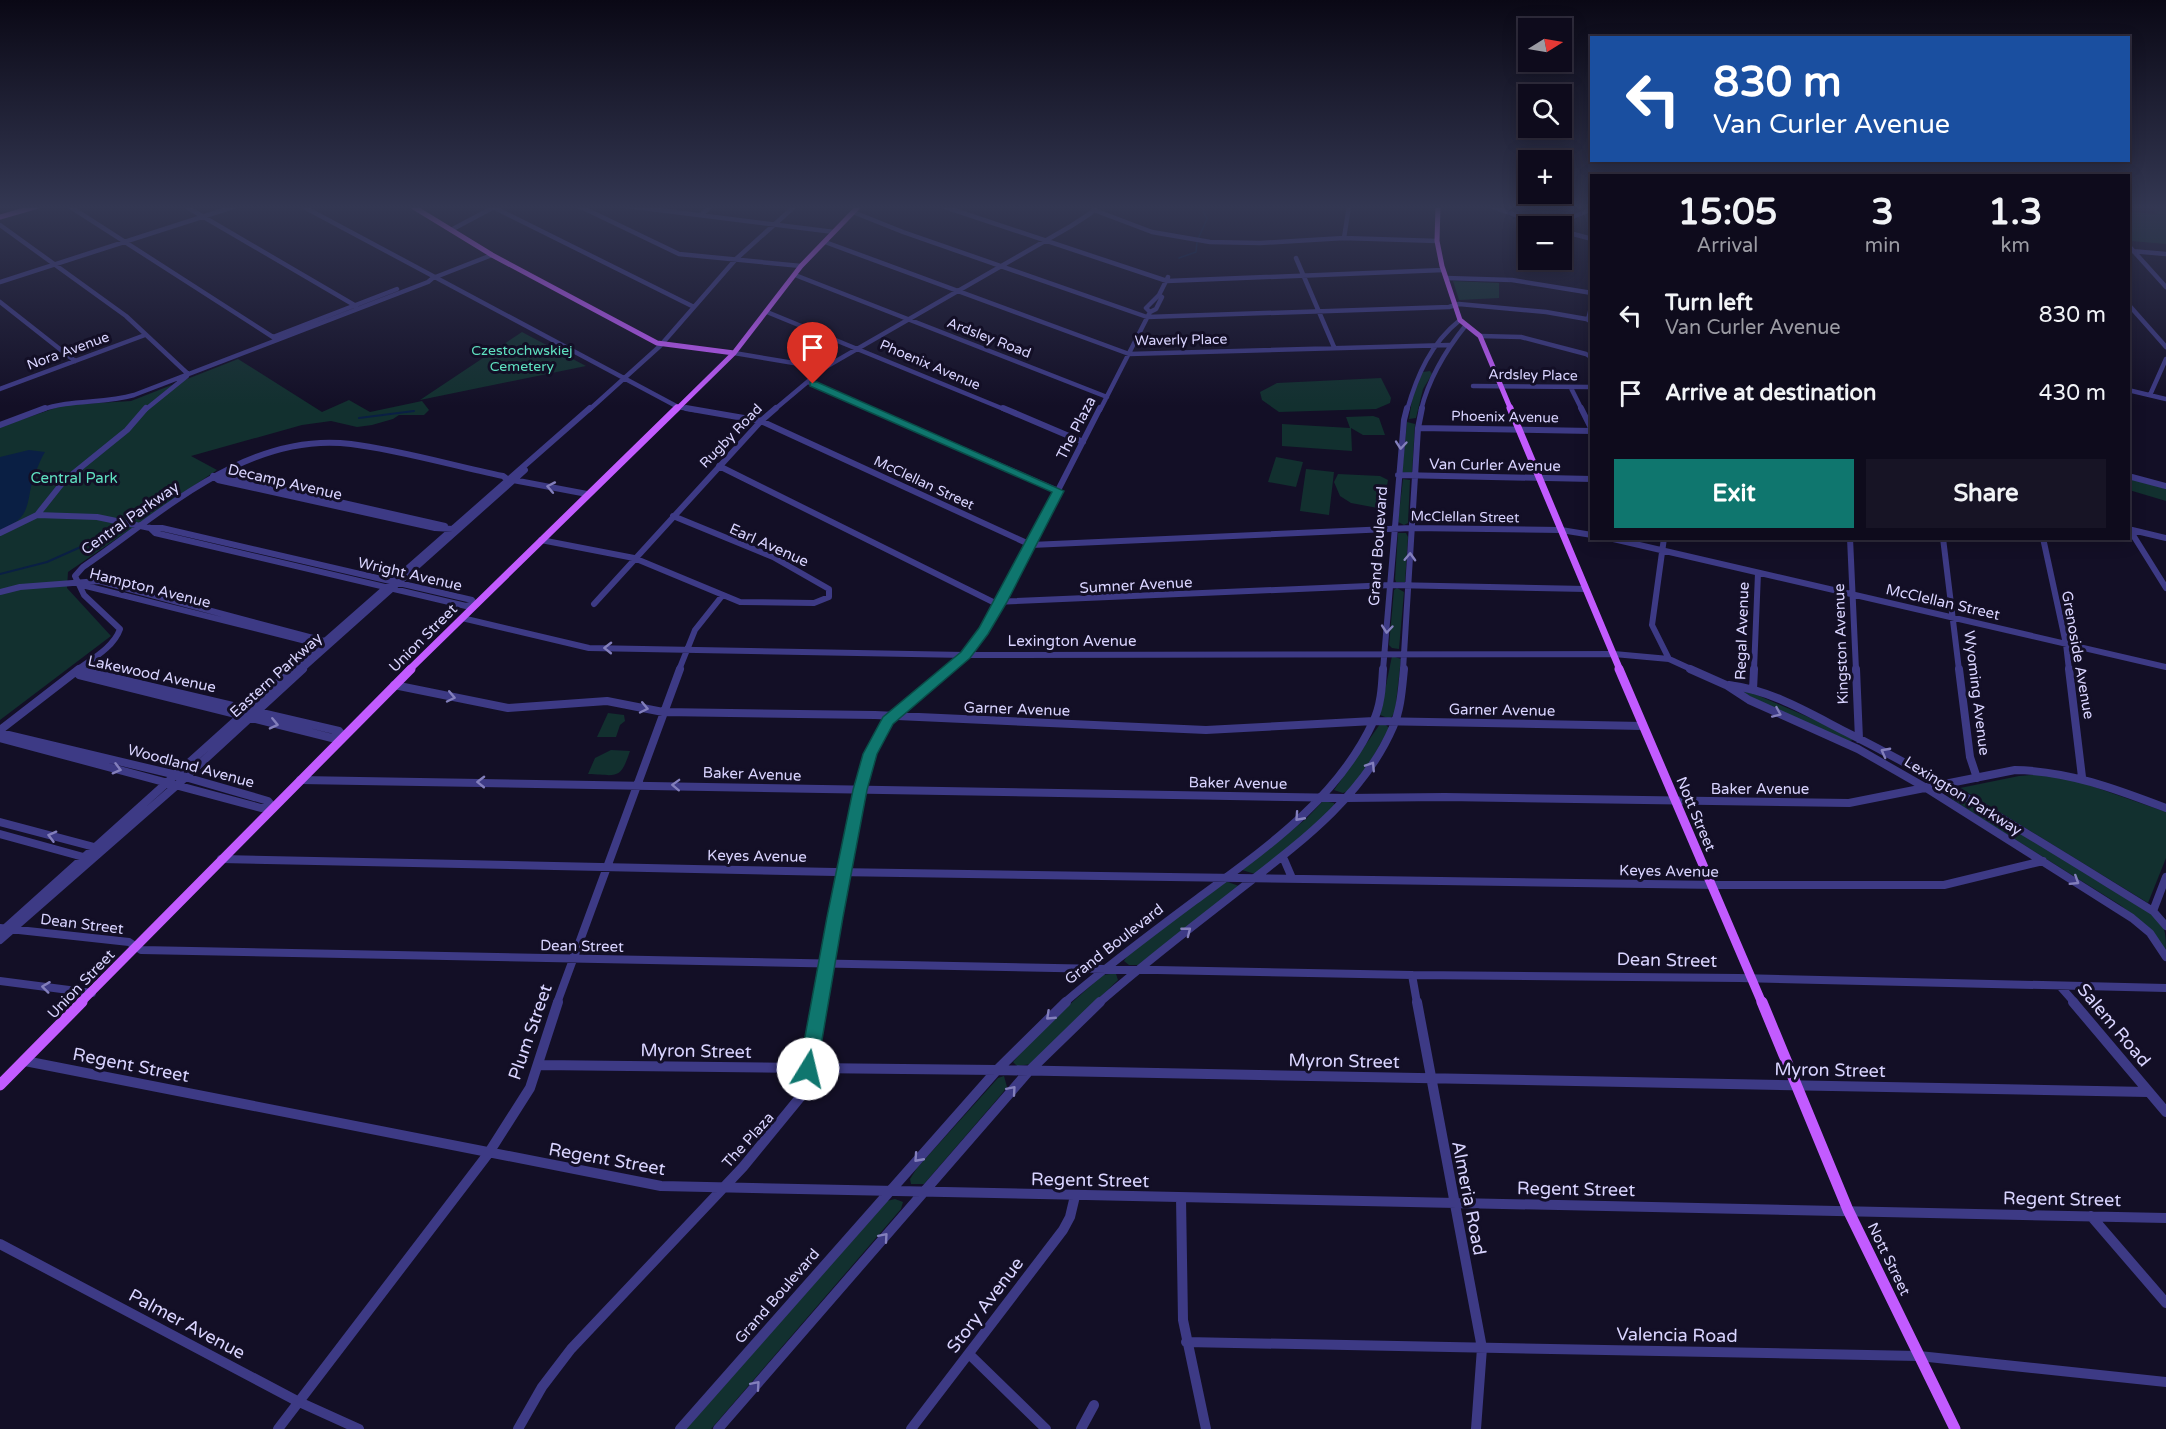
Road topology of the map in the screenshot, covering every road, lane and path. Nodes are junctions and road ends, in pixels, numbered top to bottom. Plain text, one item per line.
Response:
1 (29, 273) edge
2 (68, 273) edge
3 (172, 273) edge
4 (299, 273) edge
5 (424, 273) edge
6 (447, 273) edge
7 (526, 273) edge
8 (626, 273) edge
9 (724, 273) edge
10 (907, 273) edge
11 (990, 273) edge
12 (1026, 273) edge
13 (1148, 273) edge
14 (1368, 273) edge
15 (1444, 273) edge
16 (2152, 273) edge
17 (795, 275) joint
18 (1303, 275) junction
19 (434, 278) junction
20 (1446, 278) junction
21 (1167, 279) junction
22 (0, 282) edge
23 (2166, 287) edge
24 (958, 292) junction
25 (1590, 293) edge
26 (0, 302) edge
27 (1455, 305) junction
28 (357, 307) junction
29 (694, 307) junction
30 (1318, 310) junction
31 (2131, 310) edge
32 (767, 312) junction
33 (1149, 314) junction
34 (909, 319) junction
35 (1460, 320) junction
36 (1590, 320) edge
37 (1464, 328) junction
38 (1450, 329) junction
39 (145, 335) junction
40 (1480, 336) junction
41 (275, 339) junction
42 (662, 344) junction
43 (1437, 344) junction
44 (1450, 345) junction
45 (1334, 347) junction
46 (2166, 347) edge
47 (859, 348) junction
48 (734, 353) junction
49 (1129, 354) junction
50 (1590, 357) edge
51 (2166, 359) edge
52 (75, 361) junction
53 (824, 368) junction
54 (1420, 370) junction
55 (1436, 370) junction
56 (188, 374) junction
57 (624, 379) junction
58 (808, 381) junction
59 (1473, 386) dead end
60 (1501, 386) junction
61 (1590, 387) edge
62 (1571, 388) junction
63 (0, 389) edge
64 (2130, 390) edge
65 (2150, 395) junction
66 (1107, 397) junction
67 (2166, 399) edge
68 (678, 407) junction
69 (1404, 420) junction
70 (761, 421) junction
71 (0, 424) edge
72 (1418, 425) junction
73 (1590, 426) edge
74 (1519, 430) junction
75 (1590, 430) edge
76 (1083, 442) junction
77 (719, 466) junction
78 (1398, 475) junction
79 (213, 476) junction
80 (1415, 476) junction
81 (2130, 477) edge
82 (1539, 478) junction
83 (511, 479) junction
84 (1590, 479) edge
85 (2166, 486) edge
86 (1058, 491) junction
87 (587, 494) junction
88 (37, 515) junction
89 (673, 516) junction
90 (142, 526) junction
91 (1411, 528) junction
92 (455, 529) junction
93 (1394, 529) junction
94 (2130, 529) edge
95 (1561, 530) junction
96 (2130, 531) edge
97 (0, 534) edge
98 (1590, 535) edge
99 (2166, 538) edge
100 (541, 540) junction
101 (1616, 540) edge
102 (1664, 540) edge
103 (1850, 540) edge
104 (1943, 540) edge
105 (2043, 540) edge
106 (1031, 545) junction
107 (1663, 551) junction
108 (634, 558) junction
109 (1758, 573) junction
110 (77, 583) junction
111 (392, 585) junction
112 (1391, 585) junction
113 (1408, 587) junction
114 (2166, 588) edge
115 (1586, 589) junction
116 (0, 592) edge
117 (1852, 594) junction
118 (722, 596) junction
119 (1001, 602) junction
120 (475, 604) junction
121 (594, 604) dead end
122 (462, 618) junction
123 (1953, 618) junction
124 (327, 642) junction
125 (2066, 644) junction
126 (687, 650) junction
127 (1385, 654) junction
128 (1614, 654) junction
129 (965, 655) junction
130 (1404, 655) junction
131 (1669, 659) junction
132 (2166, 667) edge
133 (76, 672) junction
134 (393, 685) junction
135 (1726, 685) junction
136 (1753, 690) junction
137 (253, 710) junction
138 (663, 712) junction
139 (245, 717) junction
140 (892, 717) junction
141 (1374, 721) junction
142 (1395, 721) junction
143 (301, 722) junction
144 (1643, 726) junction
145 (294, 728) junction
146 (0, 732) edge
147 (343, 736) junction
148 (0, 738) edge
149 (1859, 738) junction
150 (1858, 749) junction
151 (175, 775) junction
152 (185, 777) junction
153 (2082, 777) junction
154 (1977, 778) junction
155 (300, 780) junction
156 (167, 783) junction
157 (636, 784) junction
158 (177, 785) junction
159 (1947, 785) junction
160 (1928, 789) junction
161 (860, 790) junction
162 (1317, 798) junction
163 (1346, 798) junction
164 (1676, 802) junction
165 (273, 807) junction
166 (2166, 808) edge
167 (0, 822) edge
168 (0, 834) edge
169 (94, 848) junction
170 (103, 849) junction
171 (1283, 857) junction
172 (88, 858) junction
173 (221, 859) junction
174 (2043, 861) junction
175 (606, 867) junction
176 (843, 872) junction
177 (1227, 877) junction
178 (1256, 878) junction
179 (1292, 878) junction
180 (2166, 878) edge
181 (1710, 885) junction
182 (2153, 911) junction
183 (2166, 926) edge
184 (4, 929) edge
185 (0, 940) edge
186 (136, 946) junction
187 (1160, 953) junction
188 (2166, 957) edge
189 (573, 959) junction
190 (825, 964) junction
191 (1106, 967) junction
192 (1139, 968) junction
193 (1167, 969) junction
194 (1412, 975) junction
195 (1752, 978) junction
196 (0, 981) edge
197 (2060, 986) junction
198 (2166, 988) edge
199 (92, 993) junction
200 (25, 1061) junction
201 (539, 1065) junction
202 (808, 1069) junction
203 (997, 1070) junction
204 (1028, 1072) junction
205 (1430, 1079) junction
206 (0, 1084) edge
207 (1795, 1086) junction
208 (2148, 1092) junction
209 (2166, 1112) edge
210 (488, 1154) junction
211 (724, 1188) junction
212 (923, 1192) junction
213 (887, 1193) junction
214 (1075, 1196) junction
215 (1181, 1198) junction
216 (1453, 1203) junction
217 (1848, 1210) junction
218 (2091, 1216) junction
219 (2166, 1218) edge
220 (0, 1244) edge
221 (2166, 1303) edge
222 (1186, 1342) junction
223 (1482, 1348) junction
224 (969, 1354) junction
225 (1919, 1356) junction
226 (2166, 1382) edge
227 (297, 1401) junction
228 (1094, 1405) dead end
229 (278, 1429) edge
230 (359, 1429) edge
231 (518, 1429) edge
232 (680, 1429) edge
233 (718, 1429) edge
234 (911, 1429) edge
235 (1046, 1429) edge
236 (1081, 1429) edge
237 (1206, 1429) edge
238 (1476, 1429) edge
239 (1955, 1429) edge

1 - 22 street
2 - 39 street
3 - 41 street
4 - 28 street
5 - 19 street, McClellan Street
6 - 19 street
7 - 42 main road
8 - 29 street
9 - 29 street, Eastern Parkway
10 - 24 street, Waverly Place
11 - 24 street, Rugby Road
12 - 33 street
13 - 21 street
14 - 18 street
15 - 20 main road
16 - 23 street
17 - 32 main road, Union Street
17 - 34 street, Ardsley Road
18 - 21 street
18 - 30 street
19 - 28 street
19 - 57 street, McClellan Street
20 - 25 street
20 - 27 main road
21 - 33 street, The Plaza
24 - 34 street, Rugby Road
24 - 49 street, Waverly Place
26 - 52 street
27 - 30 street
27 - 35 main road
27 - 36 street
28 - 41 street
29 - 42 street, Eastern Parkway
30 - 33 street
30 - 45 street
31 - 46 street
32 - 47 street, Phoenix Avenue
32 - 48 main road, Union Street
33 - 49 street, The Plaza
34 - 47 street, Rugby Road
34 - 66 street, Ardsley Road
35 - 37 main road, Nott Street
35 - 38 street, Grand Boulevard
37 - 38 street
37 - 40 main road, Nott Street
37 - 44 street
38 - 43 street, Grand Boulevard
39 - 52 street, Nora Avenue
39 - 56 street
40 - 50 street
40 - 60 main road, Nott Street
41 - 56 street
42 - 48 main road
42 - 57 street, Eastern Parkway
43 - 44 street, Waverly Place
43 - 45 street, Waverly Place
43 - 54 street, Grand Boulevard
44 - 55 street
45 - 49 street, Waverly Place
47 - 53 street, Rugby Road
47 - 76 street, Phoenix Avenue
48 - 53 street
48 - 68 main road, Union Street
49 - 66 street, The Plaza
51 - 65 street
52 - 63 street, Nora Avenue
53 - 58 street, Rugby Road
54 - 55 street
54 - 69 street, Grand Boulevard
55 - 72 street
56 - 71 street
56 - 88 street
57 - 68 street, McClellan Street
57 - 83 street, Eastern Parkway
58 - 70 street, Rugby Road
58 - 86 street
59 - 60 street, Ardsley Place
60 - 62 street, Ardsley Place
60 - 74 main road, Nott Street
61 - 62 street, Ardsley Place
62 - 73 street
64 - 65 street
65 - 67 street
66 - 76 street, The Plaza
68 - 70 street, McClellan Street
68 - 87 main road, Union Street
69 - 72 street
69 -> 78 street, Grand Boulevard
70 - 77 street, Rugby Road
70 - 106 street, McClellan Street
72 - 74 street, Phoenix Avenue
72 - 80 street
74 - 75 street, Phoenix Avenue
74 - 82 main road, Nott Street
76 - 86 street, The Plaza
77 - 89 street, Rugby Road
77 - 119 street, Sumner Avenue
78 - 80 street, Van Curler Avenue
78 - 93 street, Grand Boulevard
79 - 83 street, Central Parkway
79 - 90 street, Central Parkway
79 - 92 street, Decamp Avenue
80 - 82 street, Van Curler Avenue
80 - 91 street
81 - 85 street
82 - 84 street, Van Curler Avenue
82 - 95 main road, Nott Street
87 -> 83 street, Central Parkway
83 - 92 street, Eastern Parkway
86 - 106 street, The Plaza
87 - 100 main road, Union Street
88 - 90 street, Wright Avenue
88 - 97 street
89 - 108 street, Rugby Road
89 - 118 street, Earl Avenue
90 - 110 street, Central Parkway
90 - 111 street, Wright Avenue
91 - 93 street, McClellan Street
91 - 95 street, McClellan Street
113 -> 91 street
92 - 111 street, Eastern Parkway
93 - 106 street, McClellan Street
93 - 112 street, Grand Boulevard
94 - 99 street
95 - 98 street, McClellan Street
95 - 115 main road, Nott Street
96 - 114 street
100 - 108 street
100 - 120 main road, Union Street
101 - 107 street, McClellan Street
102 - 107 street
103 - 117 street, Kingston Avenue
104 - 123 street, Wyoming Avenue
105 - 125 street, Grenoside Avenue
106 - 119 street, The Plaza
107 - 109 street, McClellan Street
107 - 131 street
108 - 118 street
108 - 121 street, Rugby Road
109 - 117 street, McClellan Street
109 - 136 street, Regal Avenue
110 - 116 street, Hampton Avenue
110 - 124 street, Hampton Avenue
110 - 133 street
111 - 120 street, Wright Avenue
111 - 124 street, Eastern Parkway
112 - 113 street, Sumner Avenue
112 - 119 street, Sumner Avenue
112 -> 127 street, Grand Boulevard
113 - 115 street, Sumner Avenue
113 - 130 street
115 - 128 main road, Nott Street
117 - 123 street, McClellan Street
117 - 149 street, Kingston Avenue
118 - 126 street, Plum Street
119 - 129 street, The Plaza
120 - 122 main road, Union Street
126 -> 122 street, Lexington Avenue
122 - 134 main road, Union Street
123 - 125 street, McClellan Street
123 - 154 street, Wyoming Avenue
124 - 137 street, Eastern Parkway
125 - 132 street, McClellan Street
125 - 153 street, Grenoside Avenue
126 - 129 street, Lexington Avenue
126 - 138 street, Plum Street
127 - 129 street, Lexington Avenue
127 - 130 street, Lexington Avenue
127 - 141 street, Grand Boulevard
128 - 130 street, Lexington Avenue
128 - 131 street, Lexington Parkway
128 - 144 main road, Nott Street
129 - 140 street, The Plaza
130 - 142 street
131 - 135 street, Lexington Parkway
133 - 137 street, Lakewood Avenue
133 - 139 street, Lakewood Avenue
133 - 146 street
134 -> 138 street, Garner Avenue
134 - 147 main road, Union Street
135 - 136 street, Lexington Parkway
135 -> 150 street, Lexington Parkway
136 - 149 street, Lexington Parkway
137 - 139 street, Eastern Parkway
137 - 143 street, Lakewood Avenue
138 - 140 street, Garner Avenue
138 - 157 street, Plum Street
139 -> 145 street, Lakewood Avenue
139 - 151 street, Eastern Parkway
139 - 152 street, Eastern Parkway
140 - 141 street, Garner Avenue
140 - 161 street, The Plaza
141 - 142 street, Garner Avenue
141 - 162 street, Grand Boulevard
142 - 144 street, Garner Avenue
163 -> 142 street
143 - 145 street
143 - 147 street, Lakewood Avenue
144 - 164 main road, Nott Street
145 - 147 street, Lakewood Avenue
146 - 151 street, Woodland Avenue
147 - 155 main road, Union Street
148 -> 156 street, Woodland Avenue
149 - 150 street, Kingston Avenue
159 -> 149 street, Lexington Parkway
150 - 160 street, Lexington Parkway
151 - 152 street, Woodland Avenue
151 - 156 street, Eastern Parkway
152 - 158 street, Eastern Parkway
152 - 165 street, Woodland Avenue
153 - 154 street, Baker Avenue
153 - 166 street, Baker Avenue
154 - 159 street, Baker Avenue
157 -> 155 street, Baker Avenue
155 - 165 main road, Union Street
156 - 158 street, Woodland Avenue
156 - 169 street, Eastern Parkway
161 -> 157 street, Baker Avenue
157 - 175 street, Plum Street
158 - 165 street, Woodland Avenue
158 - 170 street, Eastern Parkway
159 - 160 street, Baker Avenue
159 - 182 street, Lexington Parkway
160 - 164 street, Baker Avenue
160 - 174 street, Lexington Parkway
161 - 162 street, Baker Avenue
161 - 176 street, The Plaza
162 - 163 street, Baker Avenue
162 -> 177 street, Grand Boulevard
163 - 164 street, Baker Avenue
163 - 171 street
164 - 181 main road, Nott Street
165 - 173 main road, Union Street
169 -> 167 street
168 - 172 street
169 - 170 street
169 - 172 street, Eastern Parkway
170 - 172 street, Eastern Parkway
171 - 178 street
171 - 179 street
172 - 184 street, Eastern Parkway
173 - 175 street, Keyes Avenue
173 - 186 main road, Union Street
174 - 181 street, Keyes Avenue
174 -> 188 street, Lexington Parkway
175 - 176 street, Keyes Avenue
175 - 189 street, Plum Street
176 - 177 street, Keyes Avenue
176 - 190 street, The Plaza
177 - 178 street, Keyes Avenue
177 - 191 street, Grand Boulevard
178 - 179 street, Keyes Avenue
187 -> 178 street
179 - 181 street, Keyes Avenue
180 - 182 street
181 - 195 main road, Nott Street
182 - 183 street, Lexington Parkway
184 - 185 street, Eastern Parkway
184 - 186 street, Dean Street
186 - 189 street, Dean Street
186 - 199 main road, Union Street
187 - 192 street
187 - 193 street
189 - 190 street, Dean Street
189 - 201 street, Plum Street
190 - 191 street, Dean Street
190 - 202 street, The Plaza
191 - 192 street, Dean Street
191 -> 203 street, Grand Boulevard
192 - 193 street, Dean Street
192 - 204 street
193 - 194 street, Dean Street
194 - 195 street, Dean Street
194 - 205 street, Almeria Road
195 - 197 street, Dean Street
195 - 207 main road, Nott Street
199 -> 196 street
197 - 198 street, Dean Street
197 - 208 street, Salem Road
199 - 200 main road, Union Street
200 - 206 main road, Union Street
200 - 210 street, Regent Street
201 - 202 street, Myron Street
201 - 210 street, Plum Street
202 - 203 street, Myron Street
202 - 211 street, The Plaza
203 - 204 street, Myron Street
203 -> 213 street, Grand Boulevard
204 - 205 street, Myron Street
212 -> 204 street
205 - 207 street, Myron Street
205 - 216 street, Almeria Road
207 - 208 street, Myron Street
207 - 217 main road, Nott Street
208 - 209 street, Salem Road
210 - 211 street, Regent Street
210 - 227 street, Plum Street
211 - 213 street, Regent Street
211 - 231 street, The Plaza
212 - 213 street, Regent Street
212 - 214 street, Regent Street
233 -> 212 street
213 - 232 street, Grand Boulevard
214 - 215 street, Regent Street
214 - 224 street, Story Avenue
215 - 216 street, Regent Street
215 - 222 street
216 - 217 street, Regent Street
216 - 223 street, Almeria Road
217 - 218 street, Regent Street
217 - 225 main road, Nott Street
218 - 219 street, Regent Street
218 - 221 street
220 - 227 street, Palmer Avenue
222 - 223 street, Valencia Road
222 - 237 street
223 - 225 street, Valencia Road
223 - 238 street, Almeria Road
224 - 234 street, Story Avenue
224 - 235 street
225 - 226 street, Valencia Road
225 - 239 main road, Nott Street
227 - 229 street, Plum Street
227 - 230 street, Palmer Avenue
228 - 236 street

